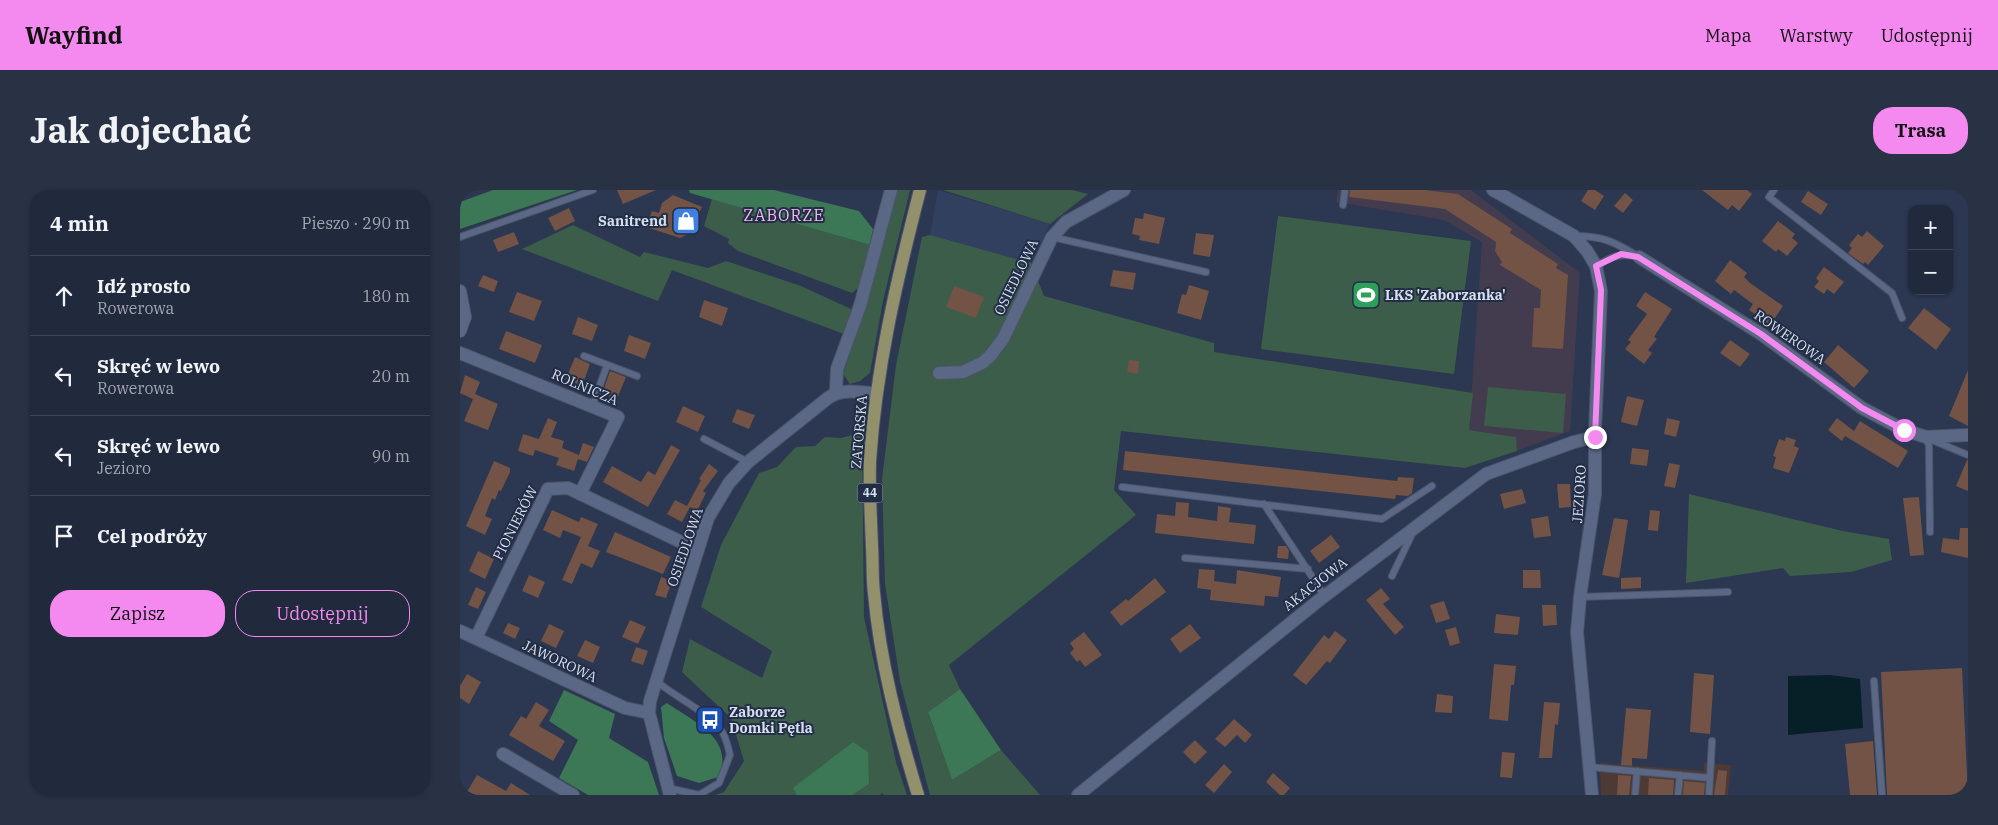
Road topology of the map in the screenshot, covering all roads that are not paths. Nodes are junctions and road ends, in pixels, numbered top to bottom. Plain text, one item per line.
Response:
1 (593, 190) edge
2 (891, 190) edge
3 (920, 190) edge
4 (1124, 190) edge
5 (1345, 190) edge
6 (1493, 190) edge
7 (1774, 190) edge
8 (1343, 204) dead end
9 (1574, 236) junction
10 (460, 237) edge
11 (1052, 237) junction
12 (1638, 257) junction
13 (1596, 266) junction
14 (1206, 272) dead end
15 (460, 291) edge
16 (1902, 318) dead end
17 (460, 331) edge
18 (460, 353) edge
19 (584, 356) dead end
20 (607, 365) junction
21 (939, 373) dead end
22 (637, 376) dead end
23 (836, 392) junction
24 (877, 394) junction
25 (592, 405) junction
26 (1968, 435) edge
27 (1595, 437) junction
28 (1926, 437) junction
29 (704, 439) dead end
30 (1968, 455) edge
31 (748, 462) junction
32 (1432, 486) dead end
33 (1122, 487) dead end
34 (580, 494) junction
35 (1264, 504) junction
36 (1416, 526) junction
37 (1930, 532) dead end
38 (698, 550) junction
39 (1185, 558) dead end
40 (1308, 569) junction
41 (1392, 576) dead end
42 (1728, 592) dead end
43 (1324, 595) junction
44 (1580, 597) junction
45 (460, 631) edge
46 (476, 638) junction
47 (1874, 680) dead end
48 (656, 681) junction
49 (649, 713) junction
50 (1712, 741) dead end
51 (503, 754) dead end
52 (1588, 766) junction
53 (1637, 771) junction
54 (1680, 775) junction
55 (1710, 778) junction
56 (669, 792) edge
57 (573, 795) edge
58 (918, 795) edge
59 (1078, 795) edge
60 (1592, 795) edge
61 (1635, 795) edge
62 (1678, 795) edge
63 (1709, 795) edge
64 (1882, 795) edge

1 - 10 lane
2 - 23 street
3 - 24 main road, ZATORSKA / 44
4 - 11 street, OSIEDLOWA
5 - 8 lane
6 - 9 street, JEZIORO
7 - 16 lane
9 - 12 lane, ROWEROWA
9 - 13 street, JEZIORO
11 - 14 lane
11 - 21 street, OSIEDLOWA
12 - 13 lane
12 - 28 street, ROWEROWA
13 - 27 street, JEZIORO
15 - 17 street
18 - 25 street, ROLNICZA
19 - 20 lane
20 - 22 lane
20 - 25 lane
23 - 24 street
23 - 31 street, OSIEDLOWA
24 - 58 main road, ZATORSKA / 44
25 - 34 street, ROLNICZA
26 - 28 street
27 - 36 street, AKACJOWA
27 - 44 street, JEZIORO
28 - 30 lane
28 - 37 lane
29 - 31 lane
31 - 38 street, OSIEDLOWA
32 - 35 lane
33 - 35 lane
34 - 38 street, PIONIERÓW
34 - 46 street, PIONIERÓW
35 - 40 lane
36 - 41 lane
36 - 43 street, AKACJOWA
38 - 48 street, OSIEDLOWA
39 - 40 lane
40 - 43 lane
42 - 44 lane
43 - 59 street, AKACJOWA
44 - 52 street, JEZIORO
45 - 46 street, JAWOROWA
46 - 49 street, JAWOROWA
47 - 64 lane
48 - 49 street, OSIEDLOWA
48 - 56 lane
49 - 56 street
50 - 55 lane
51 - 57 street
52 - 53 lane
52 - 60 street, JEZIORO
53 - 54 lane
53 - 61 lane
54 - 55 lane
54 - 62 lane
55 - 63 lane

